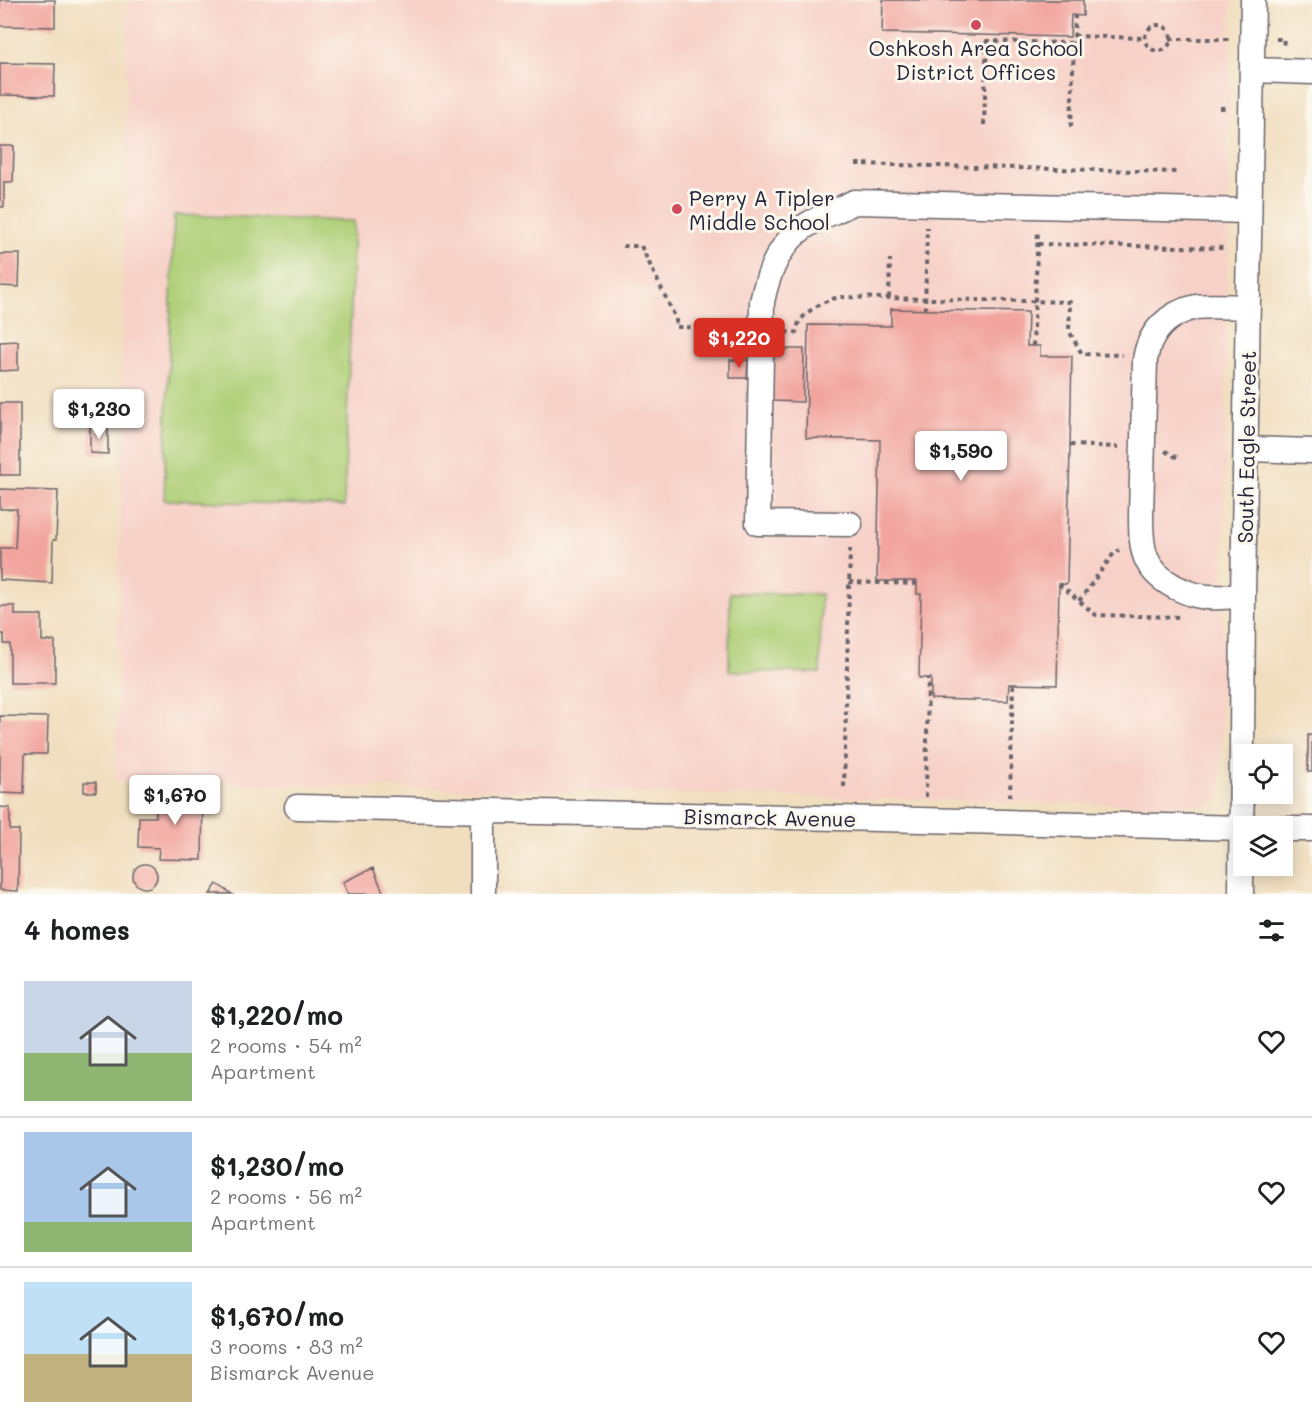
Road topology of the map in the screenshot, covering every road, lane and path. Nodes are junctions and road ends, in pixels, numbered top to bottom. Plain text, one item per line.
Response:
1 (1253, 0) edge
2 (1075, 15) dead end
3 (1074, 36) junction
4 (1145, 38) junction
5 (1074, 43) junction
6 (1252, 70) junction
7 (1312, 72) edge
8 (984, 125) dead end
9 (1071, 127) dead end
10 (856, 164) dead end
11 (1178, 172) dead end
12 (928, 203) junction
13 (1039, 206) junction
14 (1249, 211) junction
15 (1038, 244) junction
16 (622, 246) dead end
17 (1248, 249) junction
18 (890, 259) dead end
19 (889, 298) junction
20 (925, 299) junction
21 (1036, 302) junction
22 (1248, 308) junction
23 (925, 310) dead end
24 (761, 329) junction
25 (1033, 346) dead end
26 (1122, 355) dead end
27 (1246, 449) junction
28 (1312, 451) edge
29 (850, 524) joint
30 (1121, 548) dead end
31 (849, 582) junction
32 (917, 584) dead end
33 (1059, 584) dead end
34 (1243, 596) junction
35 (1079, 601) junction
36 (1187, 617) dead end
37 (928, 678) dead end
38 (1013, 684) dead end
39 (844, 788) dead end
40 (297, 807) dead end
41 (483, 811) junction
42 (1242, 816) edge
43 (925, 820) junction
44 (1009, 822) junction
45 (1233, 828) edge
46 (1293, 829) edge
47 (1312, 829) edge
48 (1241, 876) edge
49 (483, 894) edge
50 (1241, 894) edge

1 - 6 street, South Eagle Street
2 - 3 path
3 - 4 path
3 - 5 path
4 - 4 path
5 - 8 path
5 - 9 path
6 - 7 street
6 - 14 street, South Eagle Street
10 - 11 path
12 - 13 street
12 - 20 path
12 - 24 street
13 - 14 street
13 - 15 path
14 - 17 street, South Eagle Street
15 - 17 path
15 - 21 path
16 - 24 path
17 - 22 street, South Eagle Street
18 - 19 path
19 - 20 path
19 - 24 path
20 - 21 path
20 - 23 path
21 - 25 path
21 - 26 path
22 - 27 street, South Eagle Street
22 - 34 street
24 - 29 street
27 - 28 street
27 - 34 street, South Eagle Street
29 - 31 path
30 - 35 path
31 - 32 path
31 - 39 path
33 - 35 path
34 - 42 street, South Eagle Street
35 - 36 path
37 - 43 path
38 - 44 path
40 - 41 street, Bismarck Avenue
41 - 43 street, Bismarck Avenue
41 - 49 street
43 - 44 street, Bismarck Avenue
44 - 45 street, Bismarck Avenue
46 - 47 street
48 - 50 street, South Eagle Street

